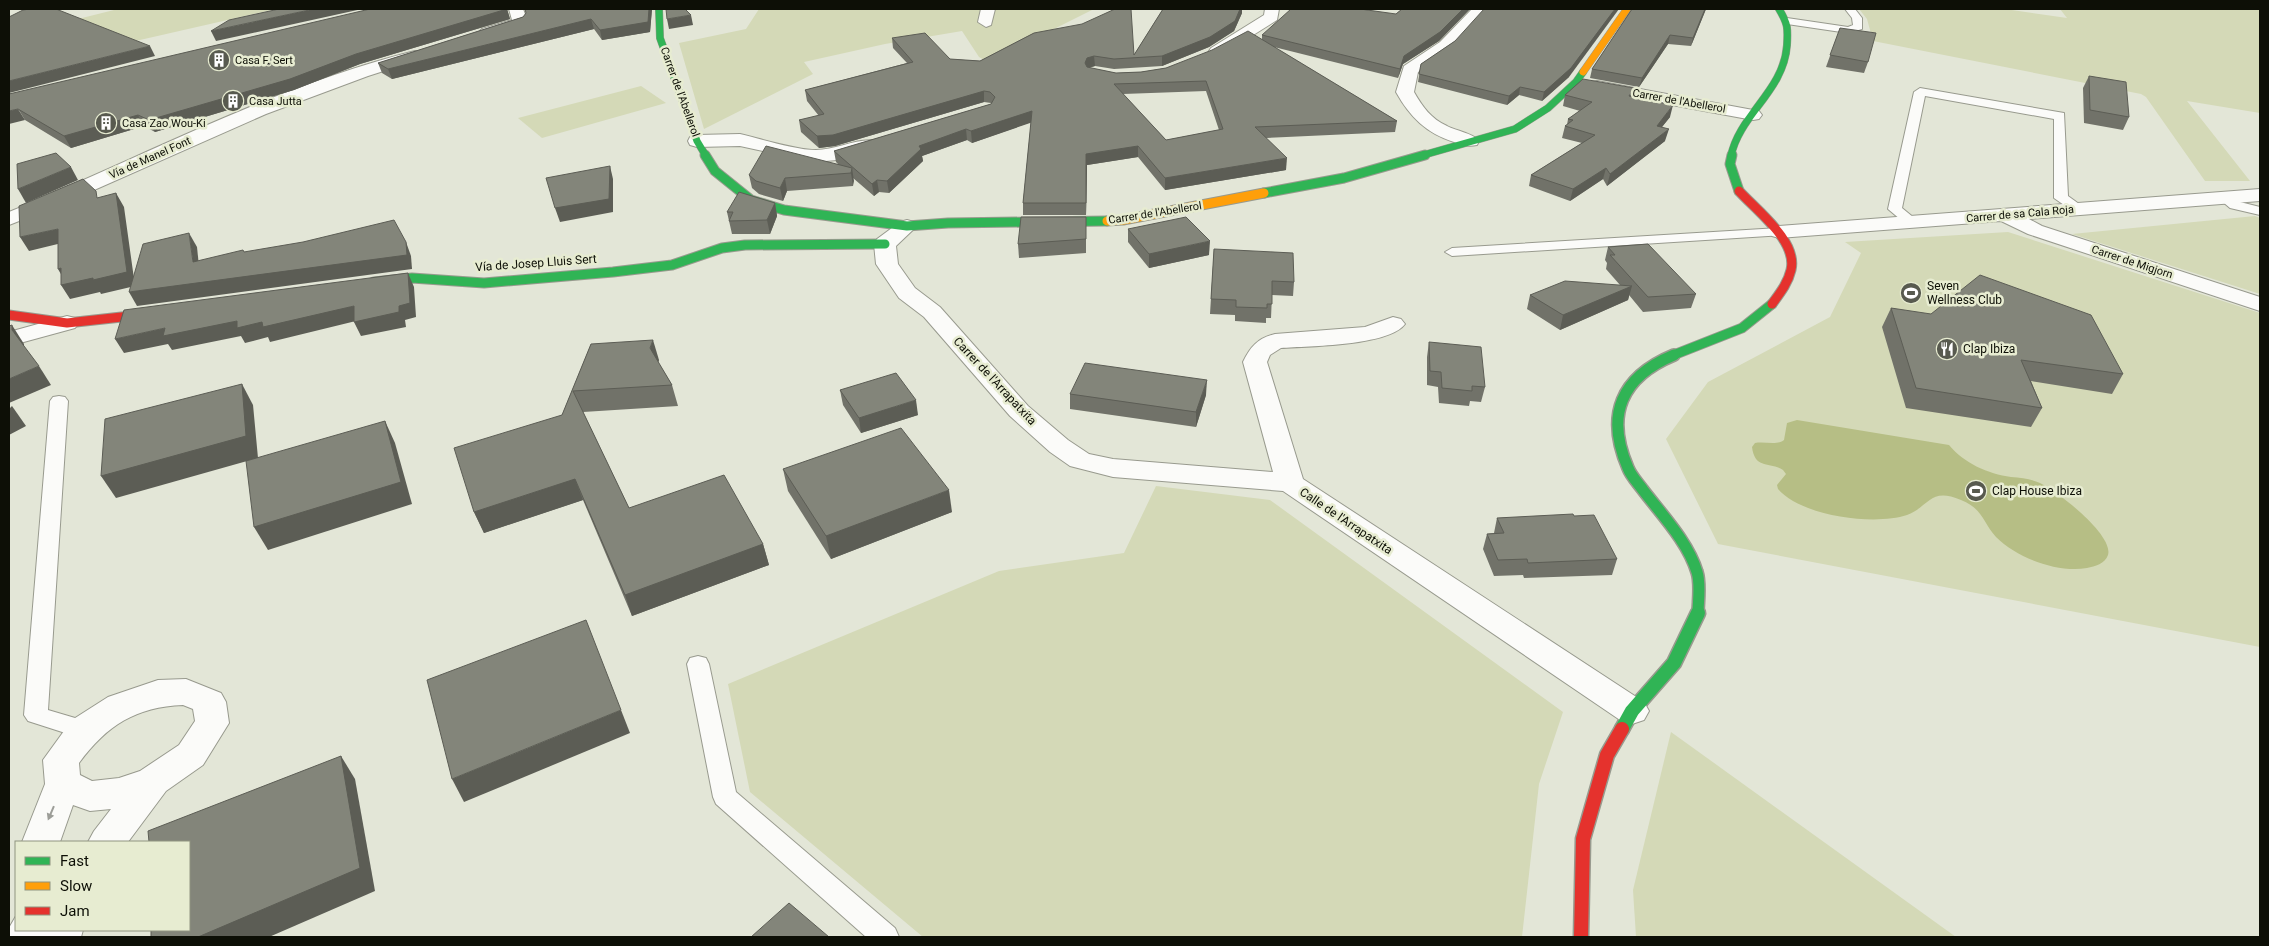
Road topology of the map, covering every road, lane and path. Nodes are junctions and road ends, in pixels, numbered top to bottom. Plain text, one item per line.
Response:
1 (659, 9) edge
2 (1272, 9) edge
3 (1480, 9) edge
4 (1627, 9) edge
5 (1779, 9) edge
6 (1850, 9) edge
7 (518, 15) edge
8 (1787, 21) junction
9 (472, 36) edge
10 (430, 52) edge
11 (1199, 59) edge
12 (1576, 82) junction
13 (1752, 115) junction
14 (886, 140) edge
15 (697, 141) junction
16 (1470, 141) junction
17 (2260, 195) edge
18 (2224, 197) junction
19 (2079, 209) junction
20 (2260, 212) edge
21 (2006, 215) junction
22 (9, 219) edge
23 (1912, 222) junction
24 (907, 226) junction
25 (1779, 232) junction
26 (886, 244) junction
27 (1452, 252) dead end
28 (364, 284) edge
29 (2260, 304) edge
30 (166, 312) edge
31 (9, 315) edge
32 (67, 323) junction
33 (1393, 324) dead end
34 (9, 339) edge
35 (59, 401) dead end
36 (1290, 483) junction
37 (698, 664) dead end
38 (1632, 711) junction
39 (84, 730) junction
40 (153, 781) junction
41 (63, 784) junction
42 (41, 841) edge
43 (108, 841) edge
44 (885, 937) edge
45 (1581, 937) edge

1 - 15 street, Carrer de l'Abellerol
2 - 11 street
3 - 16 street
4 - 12 street, Carrer de l'Abellerol
5 - 8 street
6 - 8 lane
7 - 9 street
8 - 13 street
10 - 22 street, Vía de Manel Font
12 - 13 street, Carrer de l'Abellerol
12 - 16 street, Carrer de l'Abellerol
13 - 25 street
14 - 15 street
15 - 24 street, Carrer de l'Abellerol
16 - 24 street, Carrer de l'Abellerol
17 - 18 street, Carrer de sa Cala Roja
18 - 19 street, Carrer de sa Cala Roja
18 - 20 lane
19 - 21 street, Carrer de sa Cala Roja
19 - 23 lane
21 - 23 street, Carrer de sa Cala Roja
21 - 29 street, Carrer de Migjorn
23 - 25 street, Carrer de sa Cala Roja
24 - 26 street
25 - 27 lane
25 - 38 street
26 - 28 street, Vía de Josep Lluis Sert
26 - 36 street, Carrer de l'Arrapatxita
30 - 32 street
31 - 32 street
32 - 34 street
33 - 36 street, Calle de l'Arrapatxita
35 - 39 lane
36 - 38 street, Calle de l'Arrapatxita
37 - 44 lane
38 - 45 street
39 - 40 street
39 - 41 street
40 - 41 street
40 - 43 street
41 -> 42 street

